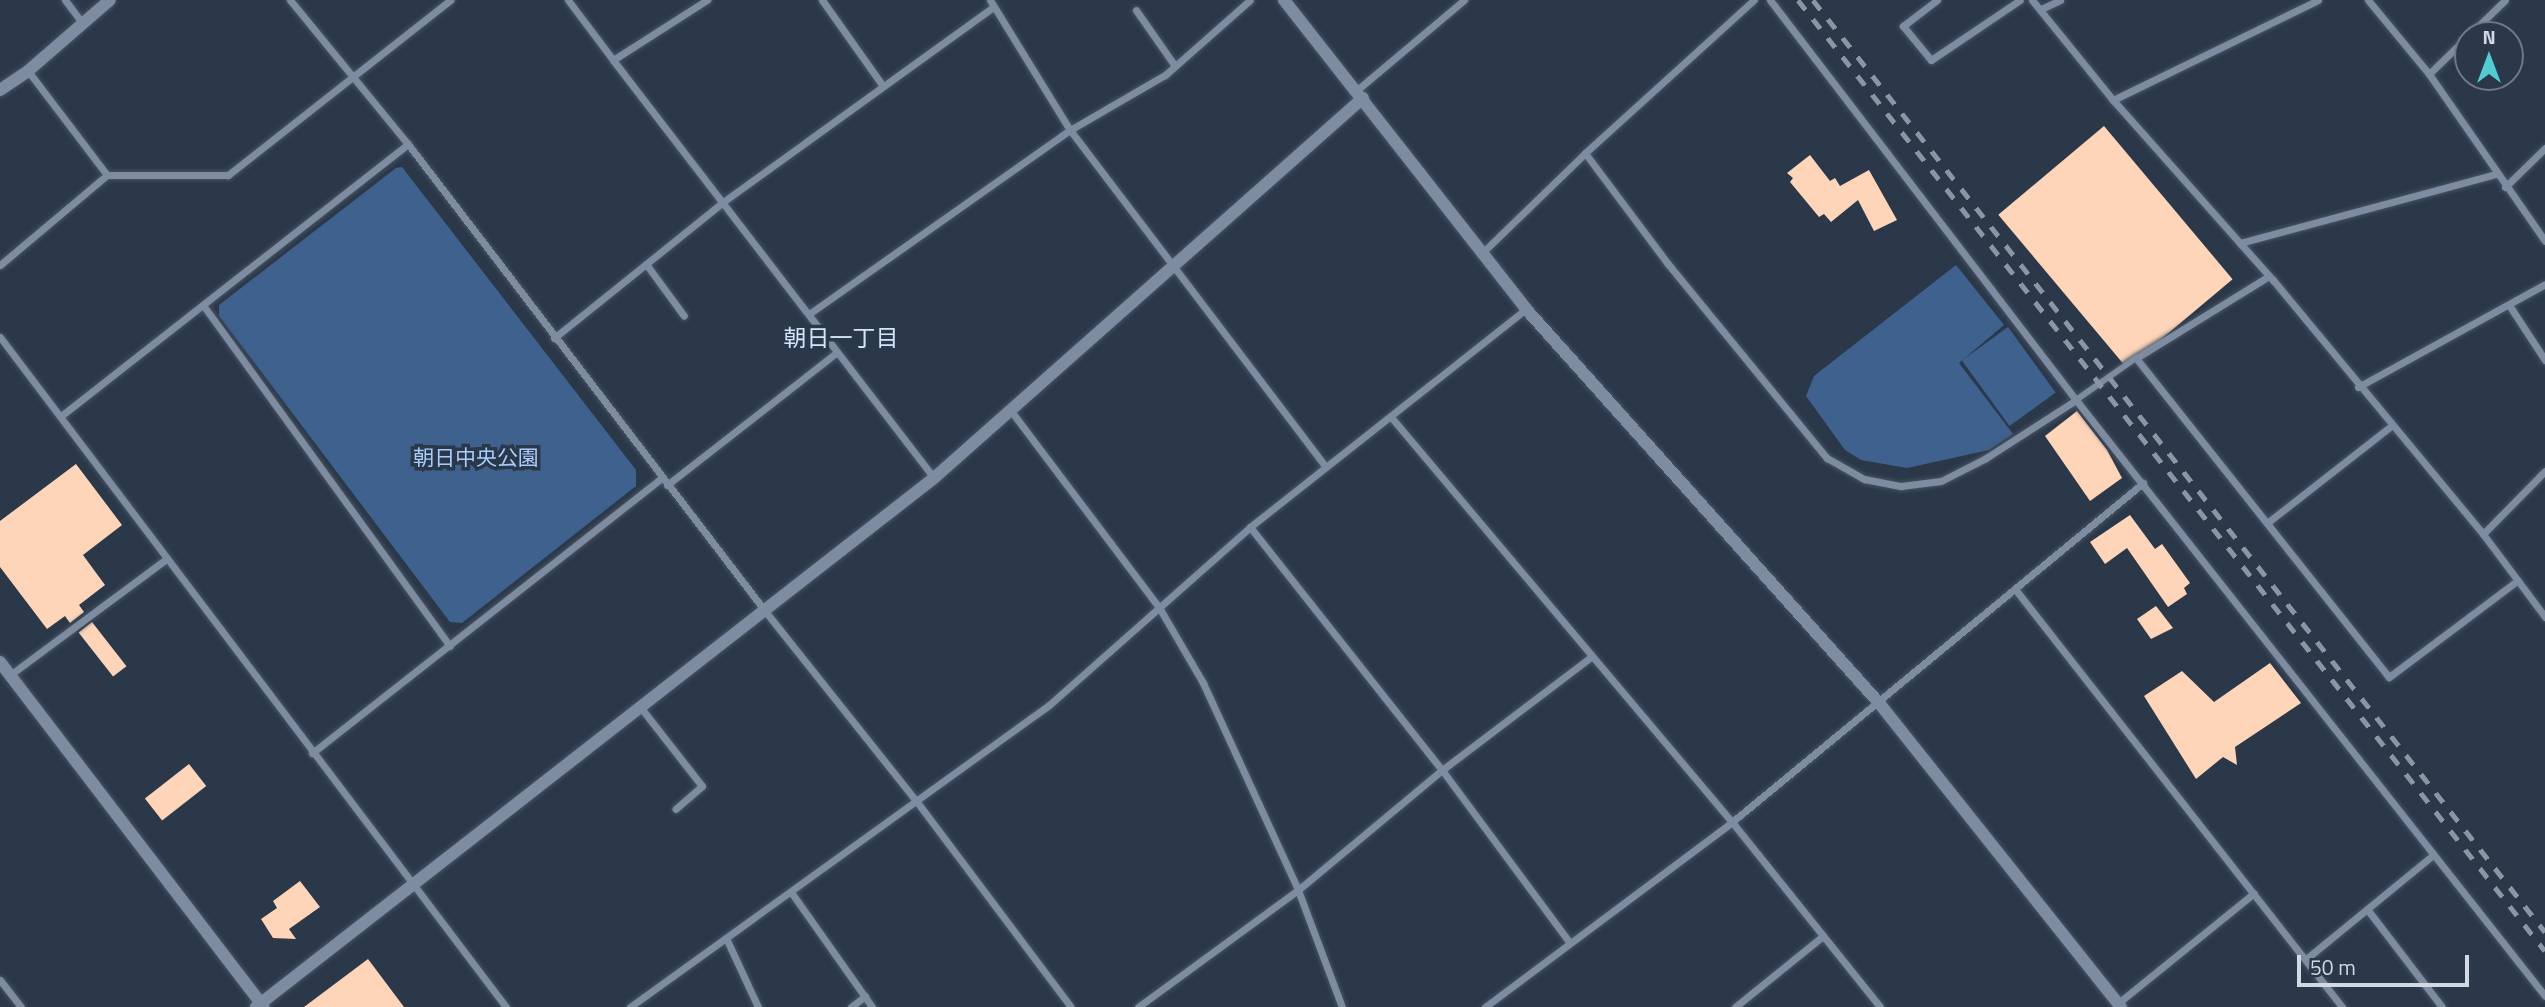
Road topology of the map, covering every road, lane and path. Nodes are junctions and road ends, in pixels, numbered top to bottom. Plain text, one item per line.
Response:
1 (65, 0) edge
2 (110, 0) edge
3 (290, 0) edge
4 (450, 0) edge
5 (568, 0) edge
6 (707, 0) edge
7 (822, 0) edge
8 (1250, 0) edge
9 (1284, 0) edge
10 (1464, 0) edge
11 (1754, 0) edge
12 (1770, 0) edge
13 (1937, 0) edge
14 (2020, 0) edge
15 (2032, 0) edge
16 (2060, 0) edge
17 (2318, 0) edge
18 (2368, 0) edge
19 (2505, 0) edge
20 (992, 4) edge
21 (2041, 9) junction
22 (1136, 10) dead end
23 (2484, 21) edge
24 (83, 24) junction
25 (2454, 50) edge
26 (613, 60) junction
27 (1175, 66) junction
28 (28, 71) junction
29 (2429, 74) junction
30 (353, 75) junction
31 (883, 86) junction
32 (0, 90) edge
33 (1360, 94) junction
34 (2113, 100) junction
35 (1070, 130) junction
36 (408, 144) junction
37 (2545, 148) edge
38 (1585, 153) junction
39 (2496, 174) junction
40 (107, 175) junction
41 (2505, 187) junction
42 (723, 202) junction
43 (2545, 241) edge
44 (2240, 243) junction
45 (1483, 252) junction
46 (646, 264) junction
47 (0, 265) edge
48 (1174, 267) junction
49 (2269, 276) junction
50 (2545, 284) edge
51 (203, 305) junction
52 (2510, 305) junction
53 (1526, 309) junction
54 (809, 314) junction
55 (684, 316) dead end
56 (0, 337) edge
57 (554, 338) junction
58 (836, 353) junction
59 (2136, 358) junction
60 (2545, 359) edge
61 (2358, 387) junction
62 (2076, 400) junction
63 (1011, 411) junction
64 (61, 416) junction
65 (1391, 417) junction
66 (2391, 426) junction
67 (1326, 467) junction
68 (2545, 471) edge
69 (934, 478) junction
70 (664, 481) junction
71 (2143, 482) junction
72 (2267, 523) junction
73 (1250, 527) junction
74 (2483, 534) junction
75 (166, 559) junction
76 (2518, 580) junction
77 (2015, 589) junction
78 (1160, 609) junction
79 (765, 611) junction
80 (2545, 617) edge
81 (450, 646) junction
82 (1592, 656) junction
83 (0, 662) edge
84 (10, 676) junction
85 (1879, 703) junction
86 (641, 708) junction
87 (312, 753) junction
88 (1442, 770) junction
89 (917, 802) junction
90 (676, 809) dead end
91 (1732, 822) junction
92 (2433, 855) junction
93 (413, 887) junction
94 (1298, 890) junction
95 (791, 892) junction
96 (2254, 893) junction
97 (2367, 909) junction
98 (1823, 936) junction
99 (726, 938) junction
100 (1570, 943) junction
101 (2306, 959) junction
102 (0, 980) edge
103 (865, 996) junction
104 (2545, 996) edge
105 (261, 1006) edge
106 (2118, 1006) edge
107 (21, 1007) edge
108 (506, 1007) edge
109 (630, 1007) edge
110 (758, 1007) edge
111 (851, 1007) edge
112 (872, 1007) edge
113 (1071, 1007) edge
114 (1138, 1007) edge
115 (1342, 1007) edge
116 (1485, 1007) edge
117 (1735, 1007) edge
118 (1880, 1007) edge
119 (2342, 1007) edge
120 (2442, 1007) edge

1 - 24 street
2 - 24 street
3 - 30 street
4 - 30 street
5 - 26 street
6 - 26 street
7 - 31 street
8 - 27 street
9 - 33 street
10 - 33 street
11 - 38 street
12 - 62 street
13 - 14 street
15 - 21 street
16 - 21 street
17 - 34 street
18 - 29 street
19 - 23 street
20 - 31 street
20 - 35 street
21 - 34 street
22 - 27 street
24 - 28 street
25 - 29 street
26 - 42 street
27 - 35 street
28 - 32 street
28 - 40 street
29 - 39 street
30 - 36 street
30 - 40 street
31 - 42 street
33 - 45 street
33 - 48 street
34 - 44 street
35 - 48 street
35 - 54 street
36 - 51 street
36 - 57 street
37 - 41 street
38 - 45 street
38 - 62 street
39 - 41 street
39 - 44 street
40 - 47 street
41 - 43 street
42 - 46 street
42 - 54 street
44 - 49 street
45 - 53 street
46 - 55 street
46 - 57 street
48 - 63 street
48 - 67 street
49 - 59 street
49 - 61 street
50 - 52 street
51 - 64 street
51 - 81 street
52 - 60 street
52 - 61 street
53 - 65 street
53 - 85 street
54 - 58 street
56 - 64 street
57 - 70 street
58 - 69 street
58 - 70 street
59 - 62 street
59 - 72 street
61 - 66 street
62 - 71 street
63 - 69 street
63 - 78 street
64 - 75 street
65 - 67 street
65 - 82 street
66 - 72 street
66 - 74 street
67 - 73 street
68 - 74 street
69 - 79 street
70 - 79 street
70 - 81 street
71 - 77 street
71 - 92 street
72 - 76 street
73 - 78 street
73 - 88 street
74 - 76 street
75 - 84 street
75 - 87 street
76 - 80 street
77 - 85 street
77 - 96 street
78 - 89 street
78 - 94 street
79 - 86 street
79 - 89 street
81 - 87 street
82 - 88 street
82 - 91 street
83 - 84 street
84 - 105 street
85 - 91 street
85 - 106 street
86 - 90 street
86 - 93 street
87 - 93 street
88 - 94 street
88 - 100 street
89 - 95 street
89 - 113 street
91 - 98 street
91 - 100 street
92 - 97 street
92 - 104 street
93 - 105 street
93 - 108 street
94 - 114 street
94 - 115 street
95 - 99 street
95 - 103 street
96 - 101 street
96 - 106 street
97 - 101 street
97 - 120 street
98 - 117 street
98 - 118 street
99 - 109 street
99 - 110 street
100 - 116 street
101 - 119 street
102 - 107 street
103 - 111 street
103 - 112 street

